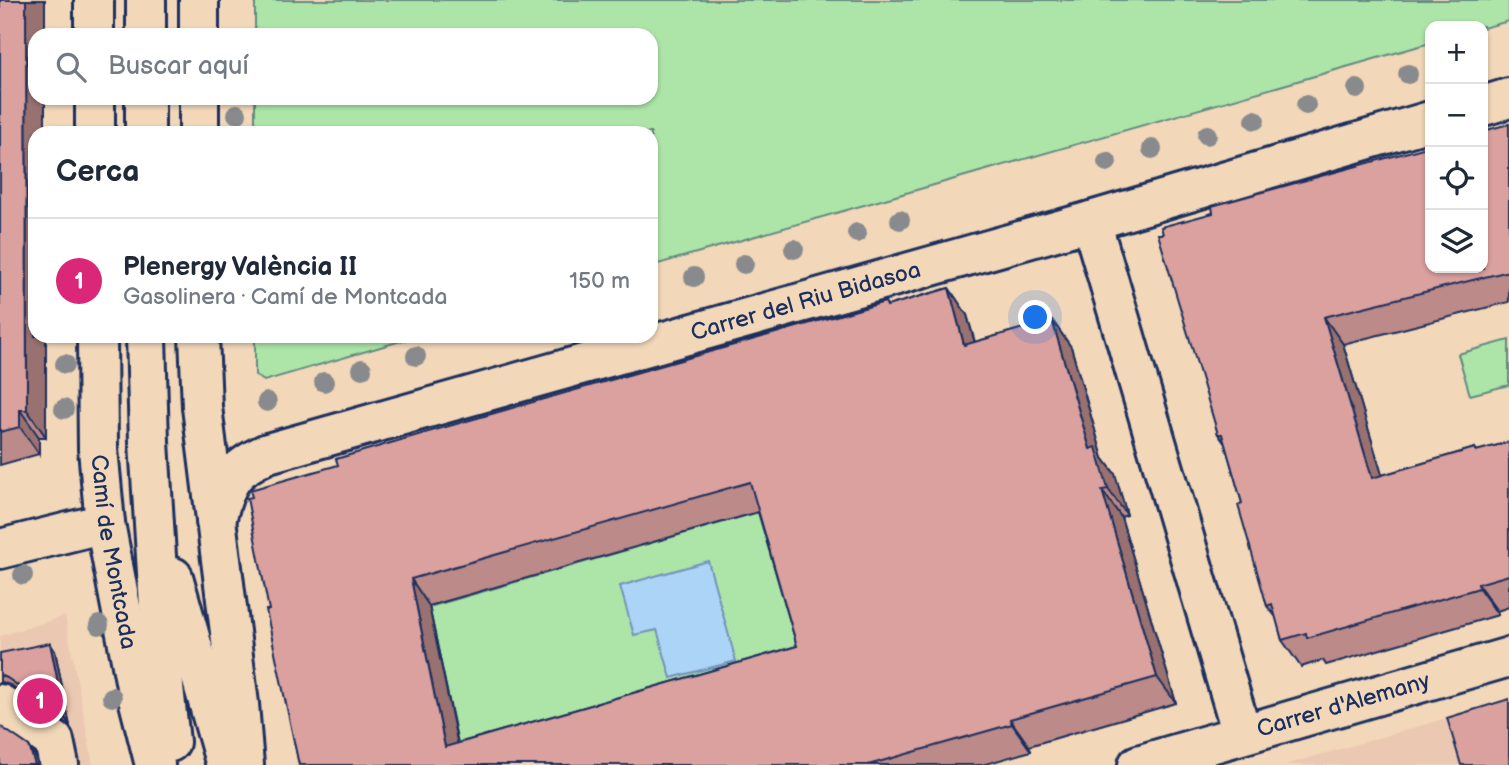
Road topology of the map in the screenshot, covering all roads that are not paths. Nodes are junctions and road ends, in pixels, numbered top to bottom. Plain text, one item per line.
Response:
1 (94, 0) edge
2 (146, 0) edge
3 (199, 0) edge
4 (94, 28) edge
5 (146, 28) edge
6 (199, 28) edge
7 (1509, 98) edge
8 (1488, 104) edge
9 (95, 105) edge
10 (145, 105) edge
11 (199, 105) edge
12 (1425, 122) edge
13 (95, 126) edge
14 (145, 126) edge
15 (199, 126) edge
16 (1091, 221) junction
17 (97, 343) edge
18 (146, 343) edge
19 (199, 343) edge
20 (154, 507) junction
21 (216, 521) junction
22 (105, 523) junction
23 (0, 548) edge
24 (1509, 657) edge
25 (0, 704) edge
26 (1242, 734) junction
27 (59, 765) edge
28 (155, 765) edge
29 (173, 765) edge
30 (226, 765) edge
31 (244, 765) edge
32 (1138, 765) edge

1 - 4 street
2 - 5 street
3 - 6 street
7 - 8 street
9 - 13 street
10 - 14 street
11 - 15 street
12 - 16 street, Carrer del Riu Bidasoa
16 - 21 street, Carrer del Riu Bidasoa
16 - 26 street
17 - 22 street, Camí de Montcada
18 - 20 street, Camí de Montcada
19 - 21 street
20 - 29 street, Camí de Montcada
20 - 30 street, Camí de Montcada
21 - 31 street
22 - 23 street
22 - 28 street, Camí de Montcada
24 - 26 street, Carrer d'Alemany
25 - 27 street
26 - 32 street, Carrer d'Alemany

